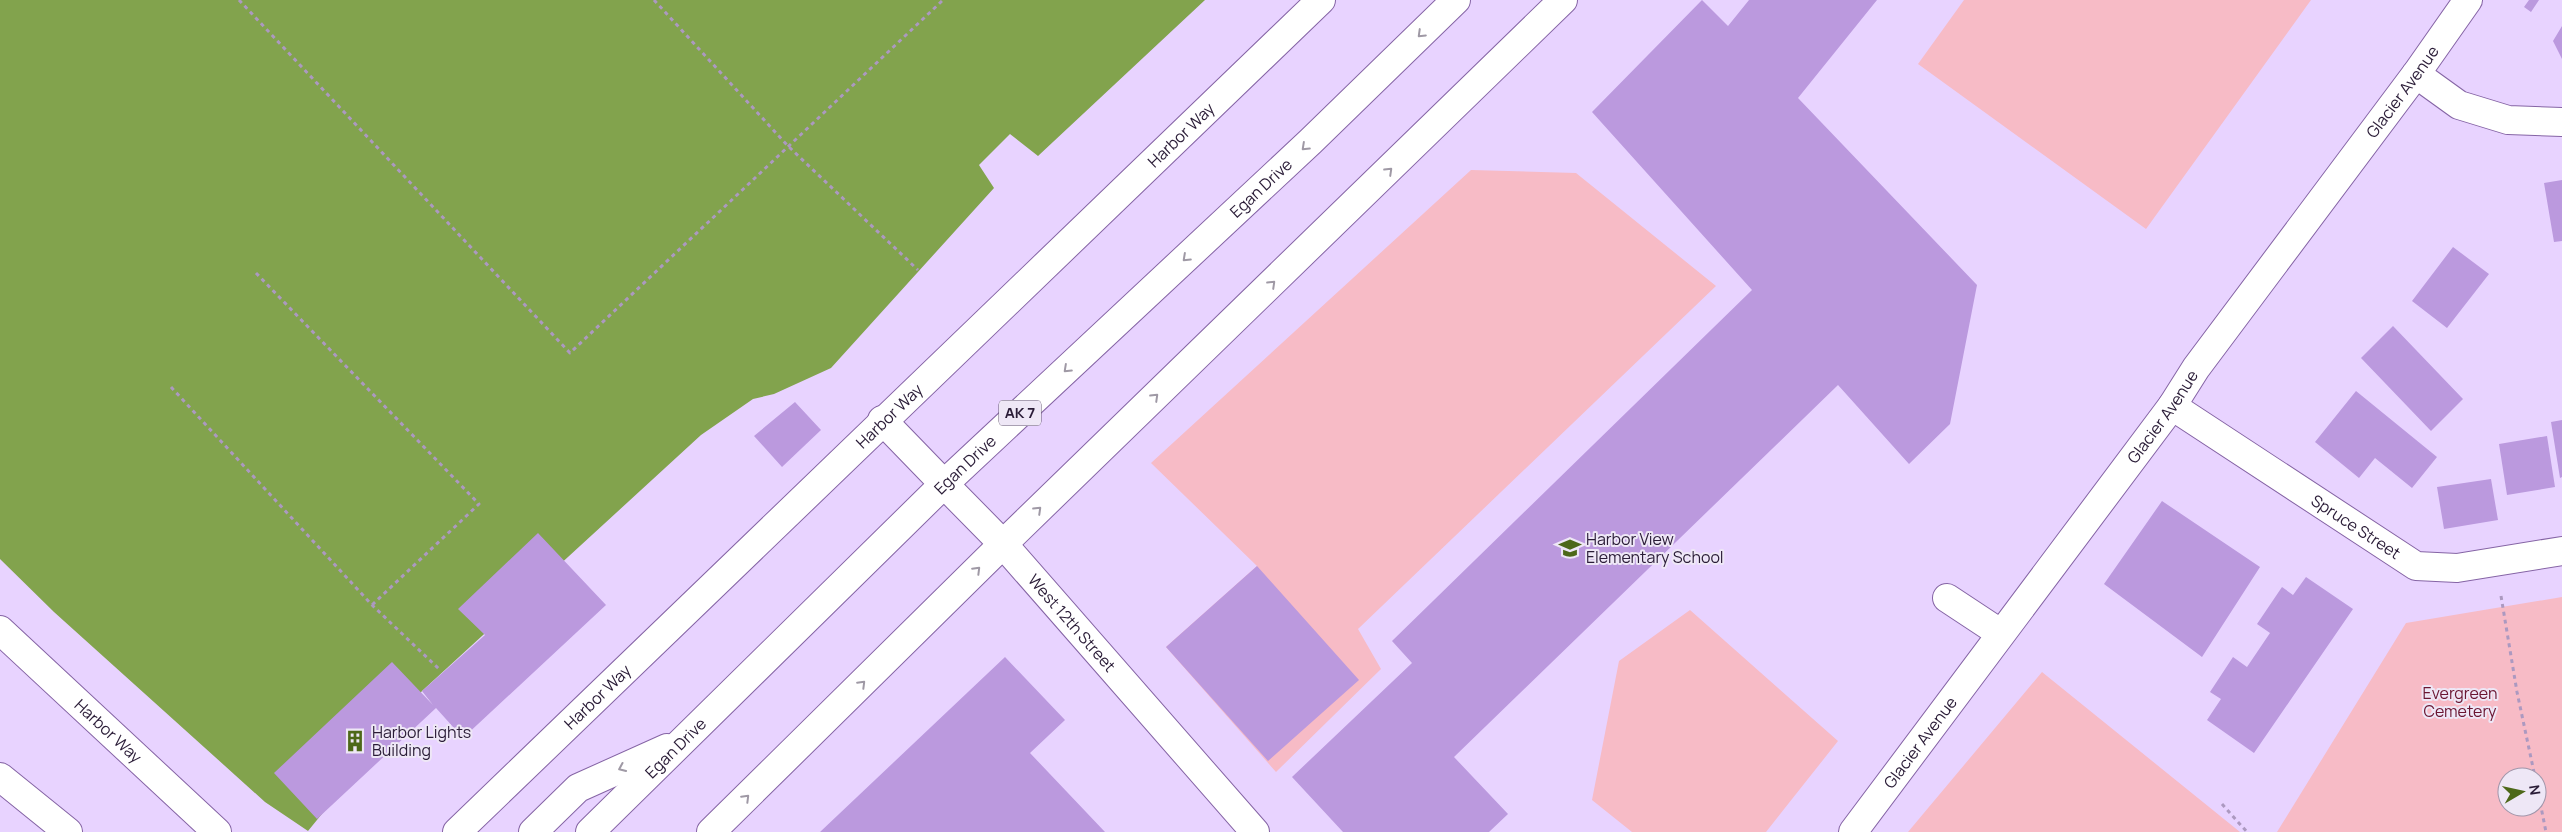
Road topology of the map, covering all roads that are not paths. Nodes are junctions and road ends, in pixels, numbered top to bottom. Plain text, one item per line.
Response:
1 (1321, 0) edge
2 (1456, 0) edge
3 (1563, 0) edge
4 (2468, 0) edge
5 (2416, 74) junction
6 (2562, 122) edge
7 (2172, 406) junction
8 (882, 420) junction
9 (944, 484) junction
10 (1003, 544) junction
11 (2562, 551) edge
12 (1947, 598) dead end
13 (0, 630) edge
14 (2000, 633) junction
15 (682, 741) junction
16 (0, 777) edge
17 (68, 832) edge
18 (216, 832) edge
19 (458, 832) edge
20 (534, 832) edge
21 (590, 832) edge
22 (711, 832) edge
23 (1255, 832) edge
24 (1853, 832) edge

1 - 8 main road, Harbor Way
2 -> 9 main road, Egan Drive / AK 7
10 -> 3 main road
4 - 5 main road, Glacier Avenue
5 - 6 main road
5 - 7 main road, Glacier Avenue
7 - 11 main road, Spruce Street
7 - 14 main road, Glacier Avenue
8 - 9 main road, West 12th Street
8 - 19 main road, Harbor Way
9 - 10 main road, West 12th Street
9 - 15 main road, Egan Drive / AK 7
22 -> 10 main road
10 - 23 main road, West 12th Street
12 - 14 main road
13 - 18 main road, Harbor Way
14 - 24 main road, Glacier Avenue
15 -> 20 main road
15 - 21 main road, Egan Drive / AK 7
16 - 17 main road

